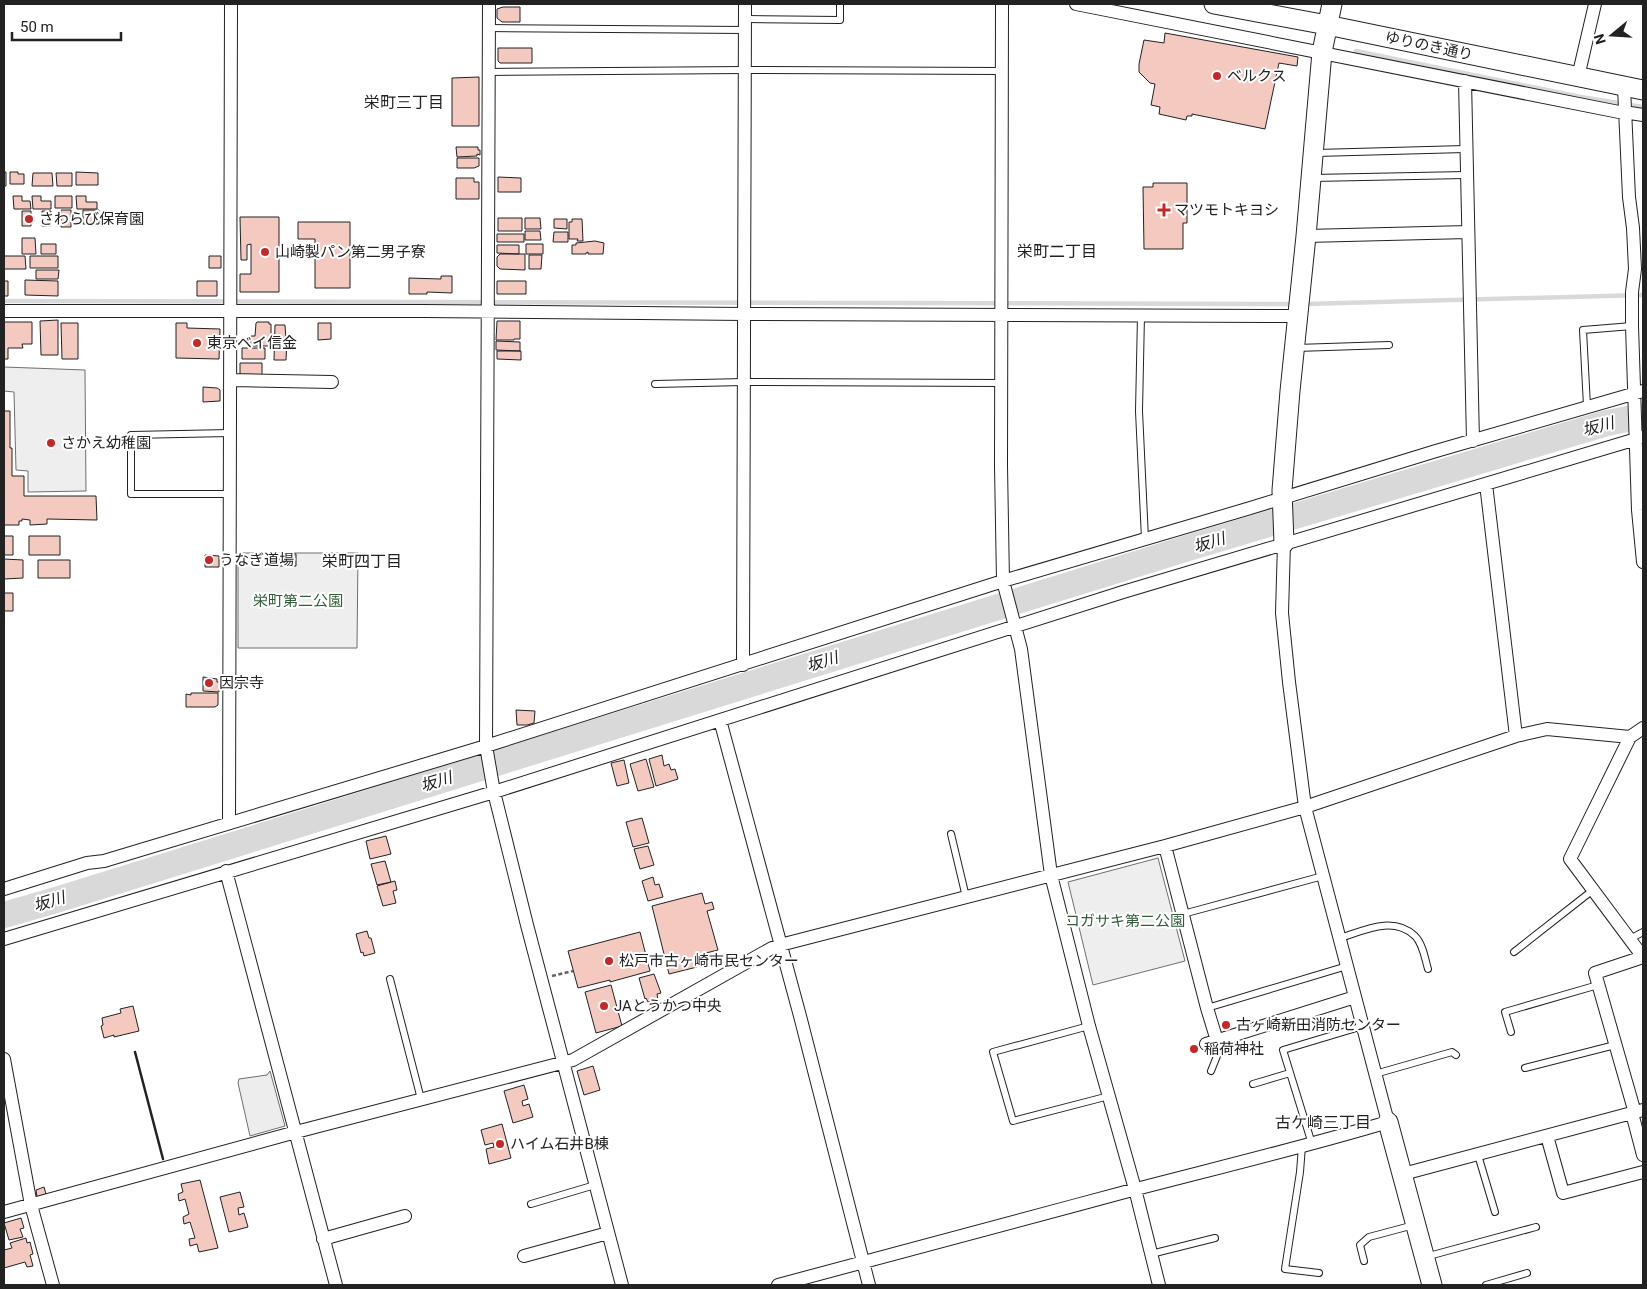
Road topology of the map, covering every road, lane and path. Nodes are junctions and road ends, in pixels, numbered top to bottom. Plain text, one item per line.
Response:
1 (231, 4) edge
2 (489, 4) edge
3 (745, 4) edge
4 (840, 4) edge
5 (1002, 4) edge
6 (1076, 4) edge
7 (1214, 4) edge
8 (1332, 4) edge
9 (1596, 4) edge
10 (745, 24) junction
11 (1327, 25) junction
12 (488, 28) junction
13 (1322, 52) junction
14 (745, 70) junction
15 (1001, 71) junction
16 (488, 72) junction
17 (1578, 77) junction
18 (1465, 81) junction
19 (1624, 87) junction
20 (1643, 90) edge
21 (1624, 112) junction
22 (1643, 115) edge
23 (1465, 149) junction
24 (1312, 153) junction
25 (1466, 175) junction
26 (1311, 178) junction
27 (1468, 232) junction
28 (1306, 236) junction
29 (230, 305) junction
30 (488, 306) junction
31 (745, 307) junction
32 (1002, 308) junction
33 (1299, 308) junction
34 (4, 311) edge
35 (1141, 314) junction
36 (1632, 326) junction
37 (1389, 345) dead end
38 (1295, 348) junction
39 (230, 380) junction
40 (332, 382) dead end
41 (744, 382) junction
42 (1001, 383) junction
43 (654, 384) dead end
44 (1637, 394) edge
45 (1587, 406) junction
46 (230, 433) junction
47 (1639, 436) edge
48 (1473, 441) junction
49 (1486, 484) junction
50 (229, 494) junction
51 (1284, 500) junction
52 (1642, 533) edge
53 (1145, 540) junction
54 (1284, 540) junction
55 (1643, 562) edge
56 (1003, 581) junction
57 (1016, 626) junction
58 (743, 665) junction
59 (720, 720) junction
60 (1643, 728) edge
61 (1516, 736) junction
62 (1630, 737) junction
63 (487, 748) junction
64 (494, 788) junction
65 (1305, 807) junction
66 (229, 823) junction
67 (951, 834) dead end
68 (1165, 846) junction
69 (226, 871) junction
70 (1051, 875) junction
71 (1323, 876) junction
72 (4, 889) edge
73 (1593, 890) junction
74 (966, 897) junction
75 (1183, 914) junction
76 (1643, 932) edge
77 (1340, 938) junction
78 (4, 939) edge
79 (1630, 939) junction
80 (780, 945) junction
81 (1514, 952) dead end
82 (1643, 957) edge
83 (1347, 966) junction
84 (1428, 969) dead end
85 (574, 971) dead end
86 (390, 979) dead end
87 (541, 979) junction
88 (1598, 985) junction
89 (1355, 997) junction
90 (1206, 1008) junction
91 (1090, 1026) junction
92 (1363, 1026) junction
93 (1511, 1032) dead end
94 (1213, 1043) junction
95 (1615, 1045) junction
96 (1456, 1055) dead end
97 (4, 1059) edge
98 (564, 1063) junction
99 (1525, 1068) dead end
100 (1211, 1071) dead end
101 (1290, 1073) junction
102 (1376, 1074) junction
103 (1253, 1084) dead end
104 (1109, 1096) junction
105 (421, 1099) junction
106 (1637, 1112) edge
107 (1388, 1122) junction
108 (296, 1132) junction
109 (1547, 1136) junction
110 (1307, 1145) junction
111 (1478, 1155) junction
112 (1643, 1155) edge
113 (1643, 1172) edge
114 (1403, 1174) junction
115 (595, 1185) junction
116 (1135, 1190) junction
117 (31, 1204) junction
118 (531, 1204) dead end
119 (4, 1212) edge
120 (1495, 1212) dead end
121 (405, 1216) dead end
122 (1416, 1225) junction
123 (1536, 1227) dead end
124 (608, 1233) junction
125 (1215, 1238) dead end
126 (323, 1239) junction
127 (1151, 1254) junction
128 (524, 1256) dead end
129 (1424, 1257) junction
130 (1364, 1261) dead end
131 (864, 1262) junction
132 (1320, 1274) dead end
133 (1527, 1274) dead end
134 (53, 1285) edge
135 (336, 1285) edge
136 (622, 1285) edge
137 (778, 1285) edge
138 (870, 1285) edge
139 (1159, 1285) edge
140 (1432, 1285) edge
141 (1486, 1285) edge

1 - 29 street
2 - 12 street
3 - 10 street
4 - 10 lane
5 - 15 street
6 - 13 street
7 - 11 street, ゆりのき通り
8 - 11 street
9 - 17 street
10 - 12 lane
10 - 14 street
11 - 13 street
11 - 17 street, ゆりのき通り
12 - 16 street
13 - 18 street
13 - 24 street
14 - 15 lane
14 - 16 lane
14 - 31 street
15 - 32 street
16 - 30 street
17 - 19 street, ゆりのき通り
18 - 21 street
18 - 23 street
19 - 20 street, ゆりのき通り
19 - 21 street
21 - 22 street
21 - 36 street
23 - 24 lane
23 - 25 street
24 - 26 street
25 - 26 lane
25 - 27 street
26 - 28 street
27 - 28 street
27 - 48 street
28 - 33 street
29 - 30 street
29 - 34 street
29 - 39 street
30 - 31 street
30 - 63 street
31 - 32 street
31 - 41 street
32 - 35 street
32 - 42 street
33 - 35 street
33 - 38 street
35 - 53 lane
36 - 44 street
36 - 45 lane
37 - 38 lane
38 - 51 street
39 - 40 street
39 - 46 street
41 - 42 lane
41 - 43 lane
41 - 58 street
42 - 56 street
44 - 45 street
44 - 47 street
45 - 48 street
46 - 50 street
46 - 50 lane
47 - 49 street
47 - 52 street
48 - 51 street
49 - 54 street
49 - 61 street
50 - 66 street
51 - 53 street
51 - 54 street
52 - 55 street
53 - 56 street
54 - 57 street
54 - 65 street
56 - 57 street
56 - 58 street
57 - 59 street
57 - 70 street
58 - 63 street
59 - 64 street
59 - 80 street
60 - 62 street
61 - 62 street
61 - 65 street
62 - 73 street
63 - 64 street
63 - 66 street
64 - 69 street
64 - 87 street
65 - 68 street
65 - 71 street
66 - 72 street
67 - 74 lane
68 - 70 street
68 - 75 street
69 - 78 street
69 - 108 street
70 - 74 street
70 - 91 street
71 - 75 lane
71 - 77 street
73 - 79 street
73 - 81 lane
74 - 80 street
75 - 90 street
76 - 79 lane
77 - 83 street
77 - 84 lane
79 - 82 street
80 - 98 street
80 - 131 street
82 - 88 street
83 - 89 street
83 - 90 lane
85 - 87 path
86 - 105 lane
87 - 98 street
88 - 93 lane
88 - 95 street
89 - 92 street
89 - 94 street
90 - 94 street
91 - 104 street
91 - 104 lane
92 - 101 lane
92 - 102 street
94 - 100 lane
95 - 99 lane
95 - 106 street
96 - 102 lane
97 - 117 street
98 - 105 street
98 - 115 street
101 - 103 lane
101 - 110 lane
102 - 107 street
104 - 116 street
105 - 108 street
106 - 109 street
106 - 112 street
107 - 110 street
107 - 114 street
108 - 117 street
108 - 126 street
109 - 111 street
109 - 113 street
110 - 116 street
110 - 132 lane
111 - 114 street
111 - 120 lane
114 - 122 street
115 - 118 lane
115 - 124 street
116 - 127 street
116 - 131 street
117 - 119 street
117 - 134 street
121 - 126 street
122 - 129 street
122 - 130 lane
123 - 129 lane
124 - 128 street
124 - 136 street
125 - 127 lane
126 - 135 street
127 - 139 street
129 - 140 street
131 - 137 street
131 - 138 street
133 - 141 lane

